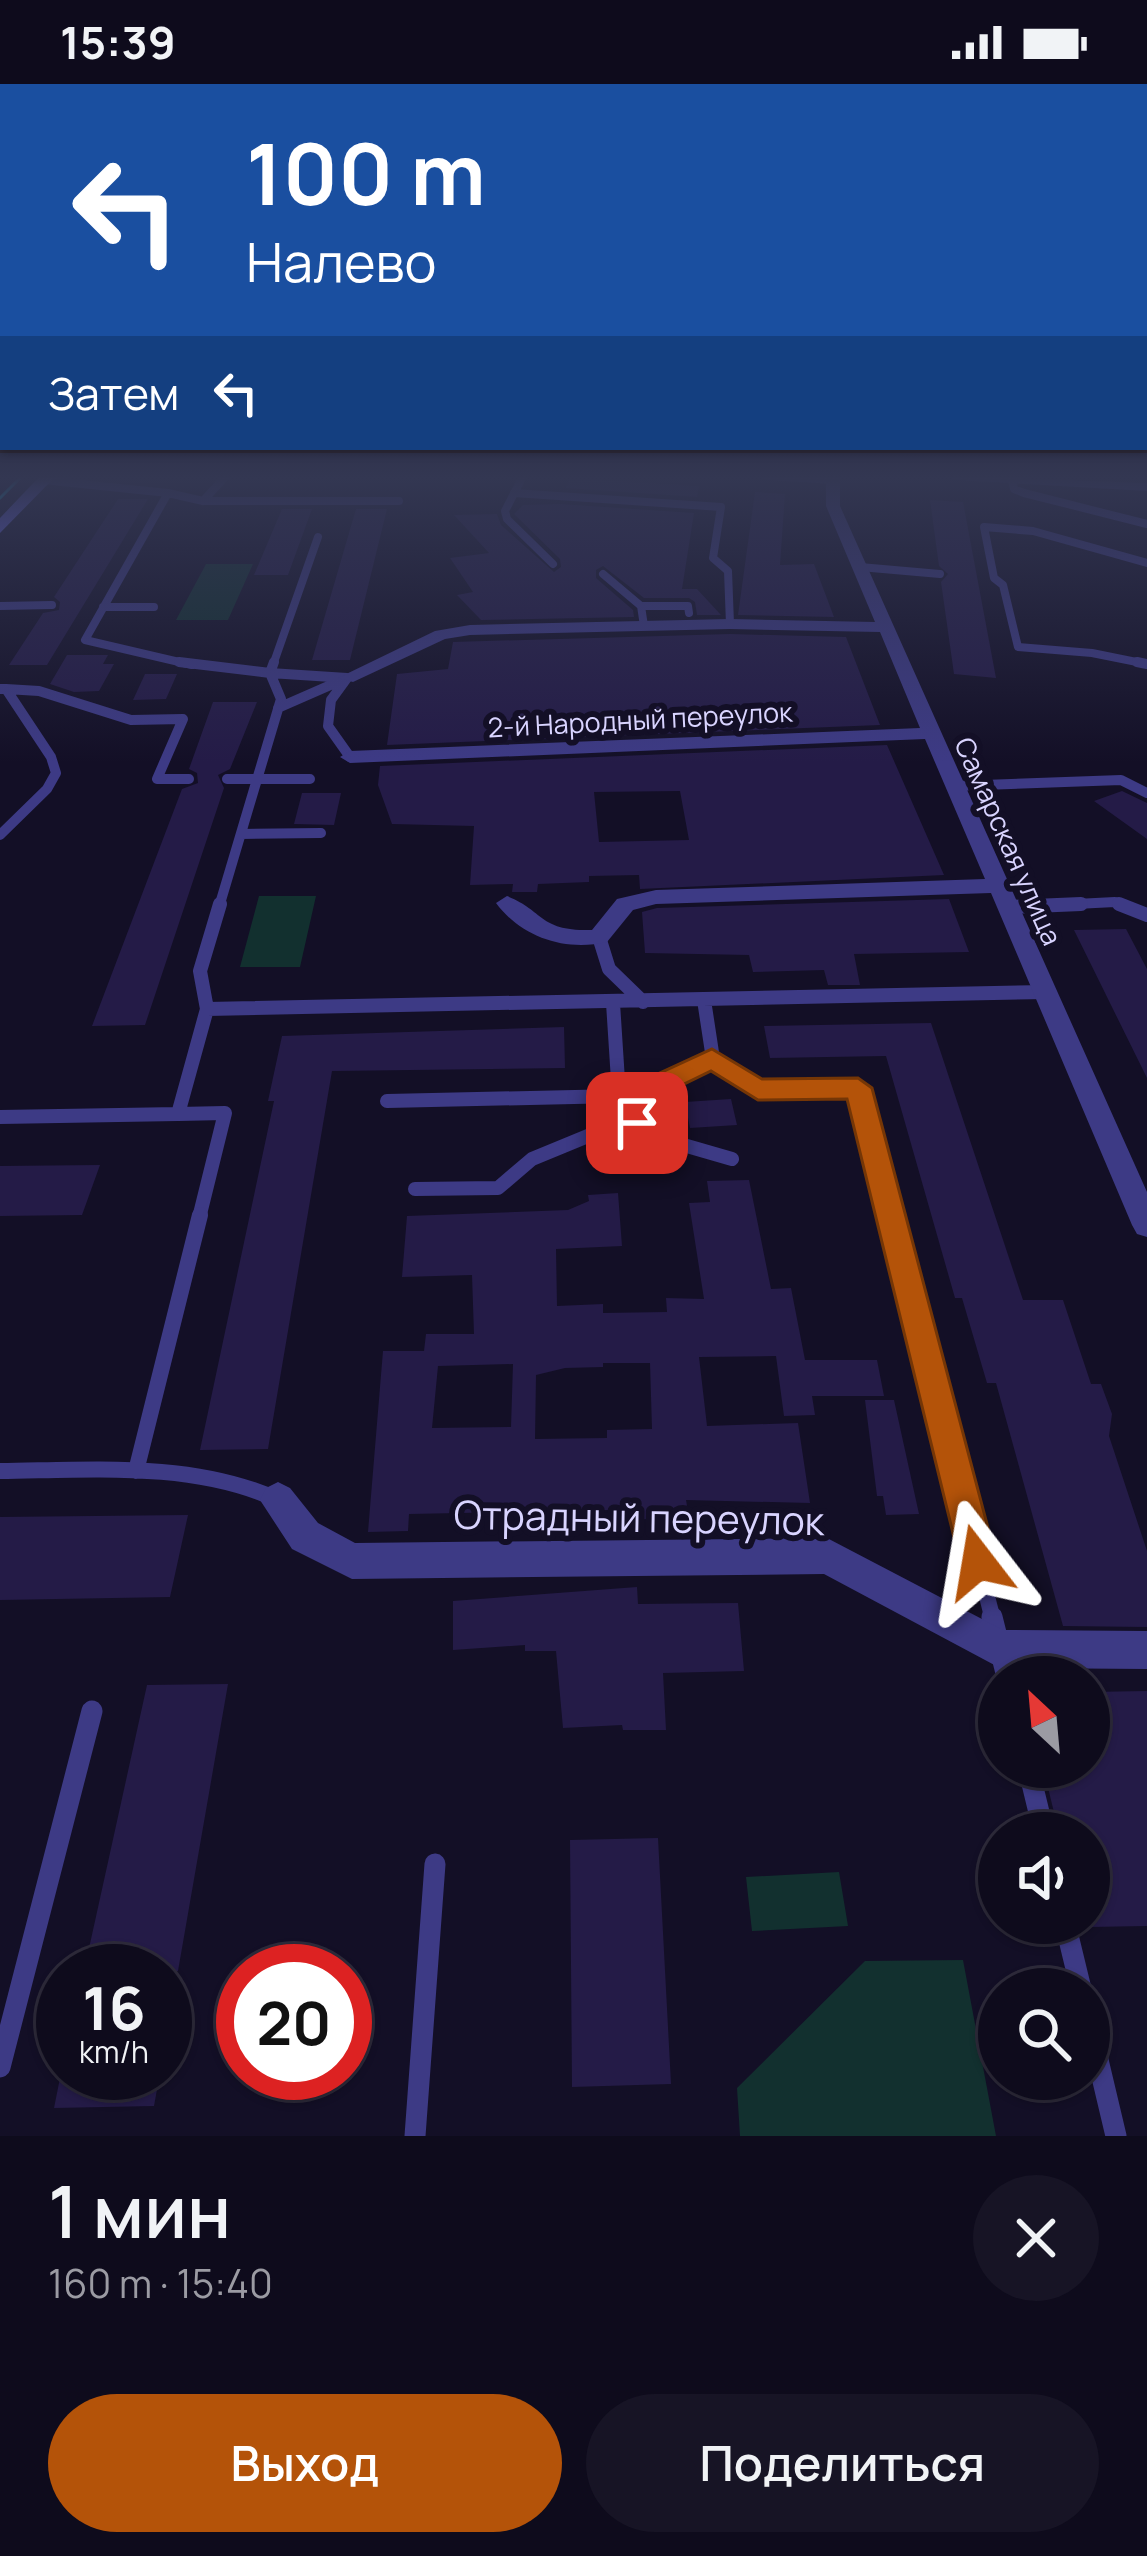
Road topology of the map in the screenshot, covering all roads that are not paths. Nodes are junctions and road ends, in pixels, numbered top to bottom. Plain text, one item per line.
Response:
1 (124, 572) edge
2 (306, 572) edge
3 (728, 572) edge
4 (862, 572) edge
5 (914, 572) edge
6 (988, 572) edge
7 (603, 574) dead end
8 (940, 574) dead end
9 (52, 605) dead end
10 (83, 605) dead end
11 (0, 606) edge
12 (104, 606) junction
13 (154, 607) dead end
14 (689, 613) dead end
15 (642, 616) junction
16 (730, 624) junction
17 (886, 627) junction
18 (1147, 664) edge
19 (270, 674) junction
20 (347, 678) junction
21 (3, 689) edge
22 (278, 708) junction
23 (932, 733) junction
24 (350, 757) joint
25 (189, 779) dead end
26 (227, 779) dead end
27 (257, 779) junction
28 (310, 779) dead end
29 (955, 786) junction
30 (1147, 793) edge
31 (321, 833) dead end
32 (241, 834) junction
33 (0, 835) edge
34 (1003, 896) junction
35 (508, 903) dead end
36 (1147, 915) edge
37 (599, 937) junction
38 (1046, 992) junction
39 (704, 1000) junction
40 (643, 1002) junction
41 (613, 1003) junction
42 (208, 1009) junction
43 (712, 1059) junction
44 (386, 1101) dead end
45 (178, 1114) junction
46 (0, 1117) edge
47 (637, 1123) junction
48 (732, 1159) dead end
49 (415, 1189) dead end
50 (1141, 1197) edge
51 (1147, 1225) edge
52 (0, 1471) edge
53 (136, 1471) junction
54 (278, 1500) joint
55 (1147, 1649) edge
56 (992, 1656) edge
57 (1002, 1656) edge
58 (1076, 1656) edge
59 (92, 1712) dead end
60 (435, 1864) dead end
61 (0, 2067) edge
62 (1107, 2100) edge
63 (415, 2136) edge
64 (1116, 2136) edge

1 - 12 lane
2 - 19 lane
3 - 16 lane
4 - 17 street, Самарская улица
5 - 8 lane
6 - 18 lane
7 - 15 lane
9 - 11 lane
10 - 12 lane
12 - 13 lane
12 - 19 lane
14 - 15 lane
15 - 16 street
15 - 20 street
16 - 17 street
17 - 23 street, Самарская улица
19 - 20 lane
19 - 22 lane
20 - 22 lane
20 - 24 lane
21 - 25 lane
21 - 33 lane
22 - 27 lane
23 - 24 street, 2-й Народный переулок
23 - 29 street, Самарская улица
26 - 27 lane
27 - 28 lane
27 - 32 lane
29 - 30 lane
29 - 34 street, Самарская улица
31 - 32 lane
32 - 42 lane
34 - 36 lane
34 - 37 street
34 - 38 street, Самарская улица
35 - 37 street
37 - 40 lane
38 - 39 lane
38 - 50 street, Самарская улица
39 - 40 lane
39 - 43 lane
40 - 41 lane
41 - 42 lane
41 - 44 lane
42 - 45 lane
43 - 47 lane
43 - 57 lane
45 - 46 lane
45 - 53 lane
47 - 48 lane
47 - 49 lane
50 - 51 street, Самарская улица
52 - 53 lane
53 - 54 lane
54 - 56 street, Отрадный переулок
55 - 58 street, Отрадный переулок
59 - 61 lane
60 - 63 lane
62 - 64 lane

